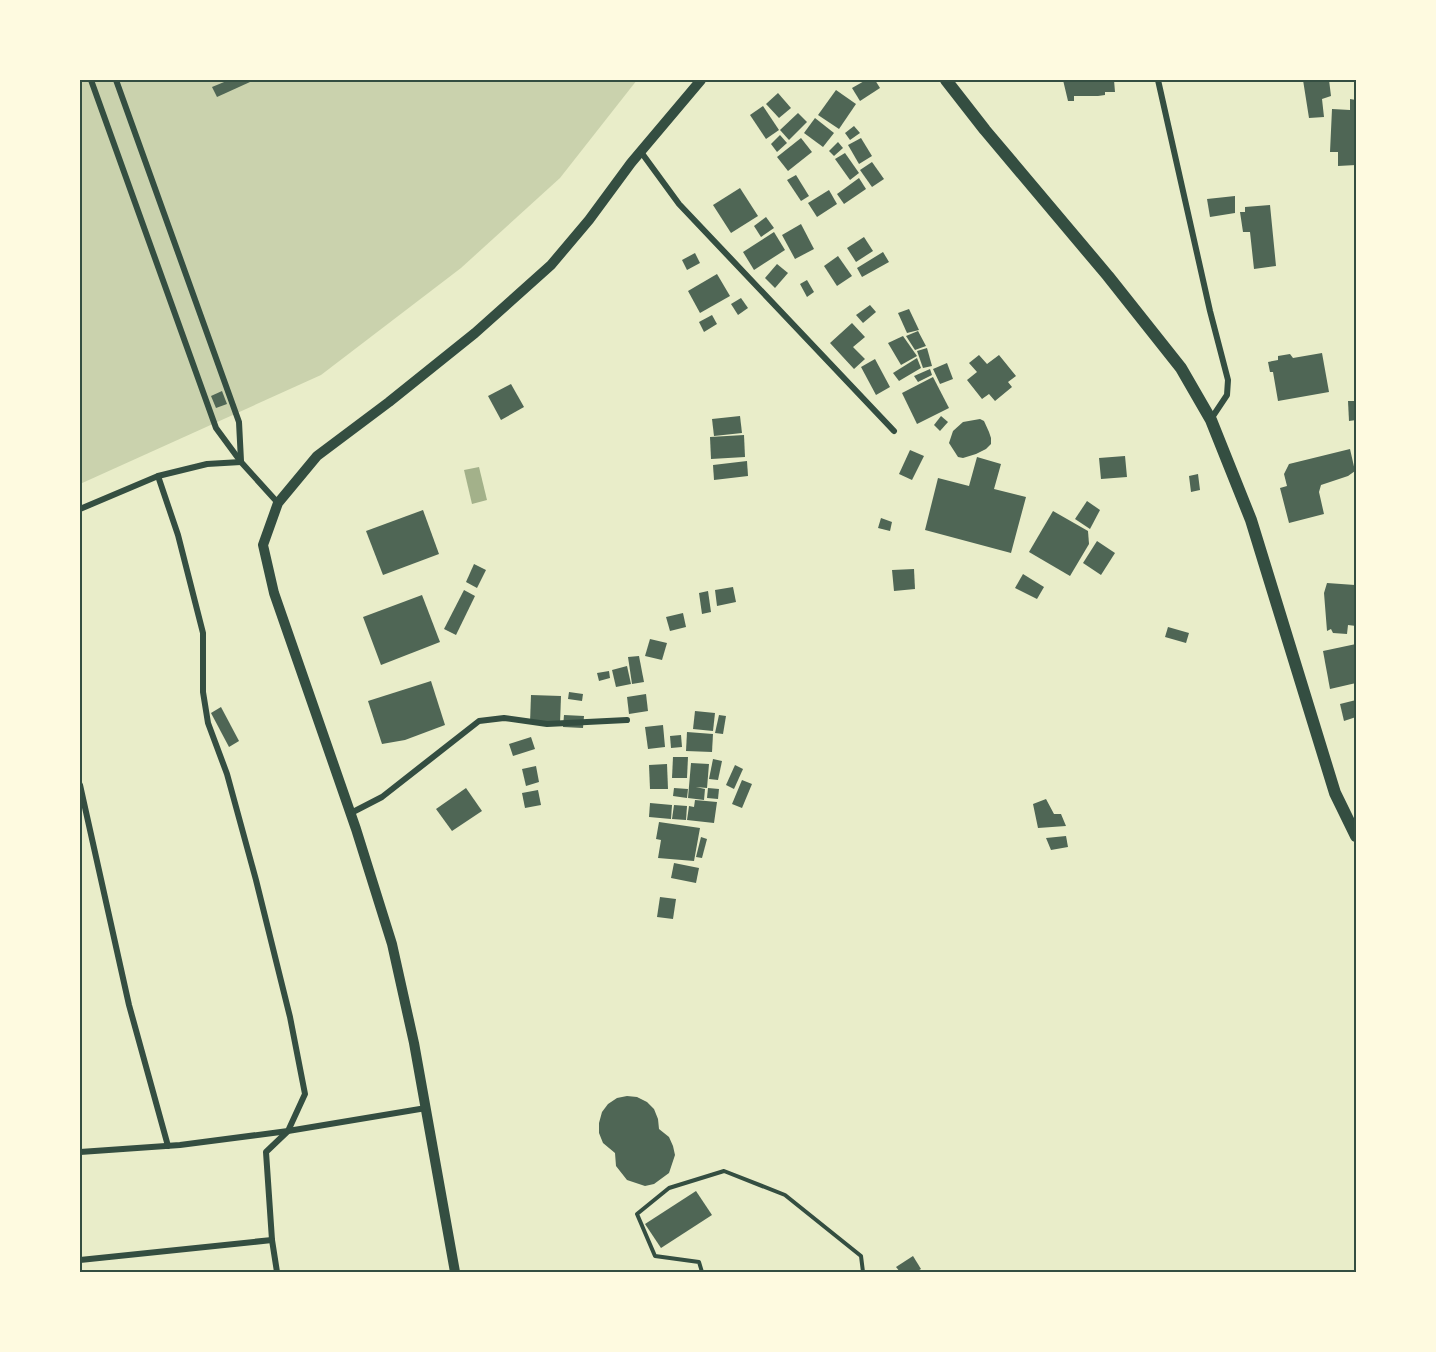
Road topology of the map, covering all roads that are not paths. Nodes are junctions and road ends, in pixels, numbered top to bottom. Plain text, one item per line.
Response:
1 (91, 80) edge
2 (116, 80) edge
3 (701, 80) edge
4 (946, 80) edge
5 (1158, 80) edge
6 (640, 152) junction
7 (1211, 420) junction
8 (894, 431) dead end
9 (241, 462) junction
10 (158, 476) junction
11 (278, 503) junction
12 (80, 509) edge
13 (627, 720) dead end
14 (80, 785) edge
15 (351, 813) junction
16 (1356, 836) edge
17 (426, 1108) junction
18 (288, 1131) junction
19 (168, 1146) junction
20 (80, 1152) edge
21 (272, 1240) junction
22 (80, 1260) edge
23 (277, 1272) edge
24 (455, 1272) edge

1 - 9 street
2 - 9 street
3 - 6 street
4 - 7 main road
5 - 7 street
6 - 8 street
6 - 11 street
7 - 16 main road
9 - 10 street
9 - 11 street
10 - 12 street
10 - 18 street
11 - 15 street
13 - 15 street
14 - 19 street
15 - 17 street
17 - 18 street
17 - 24 street
18 - 19 street
18 - 21 street
19 - 20 street
21 - 22 street
21 - 23 street

